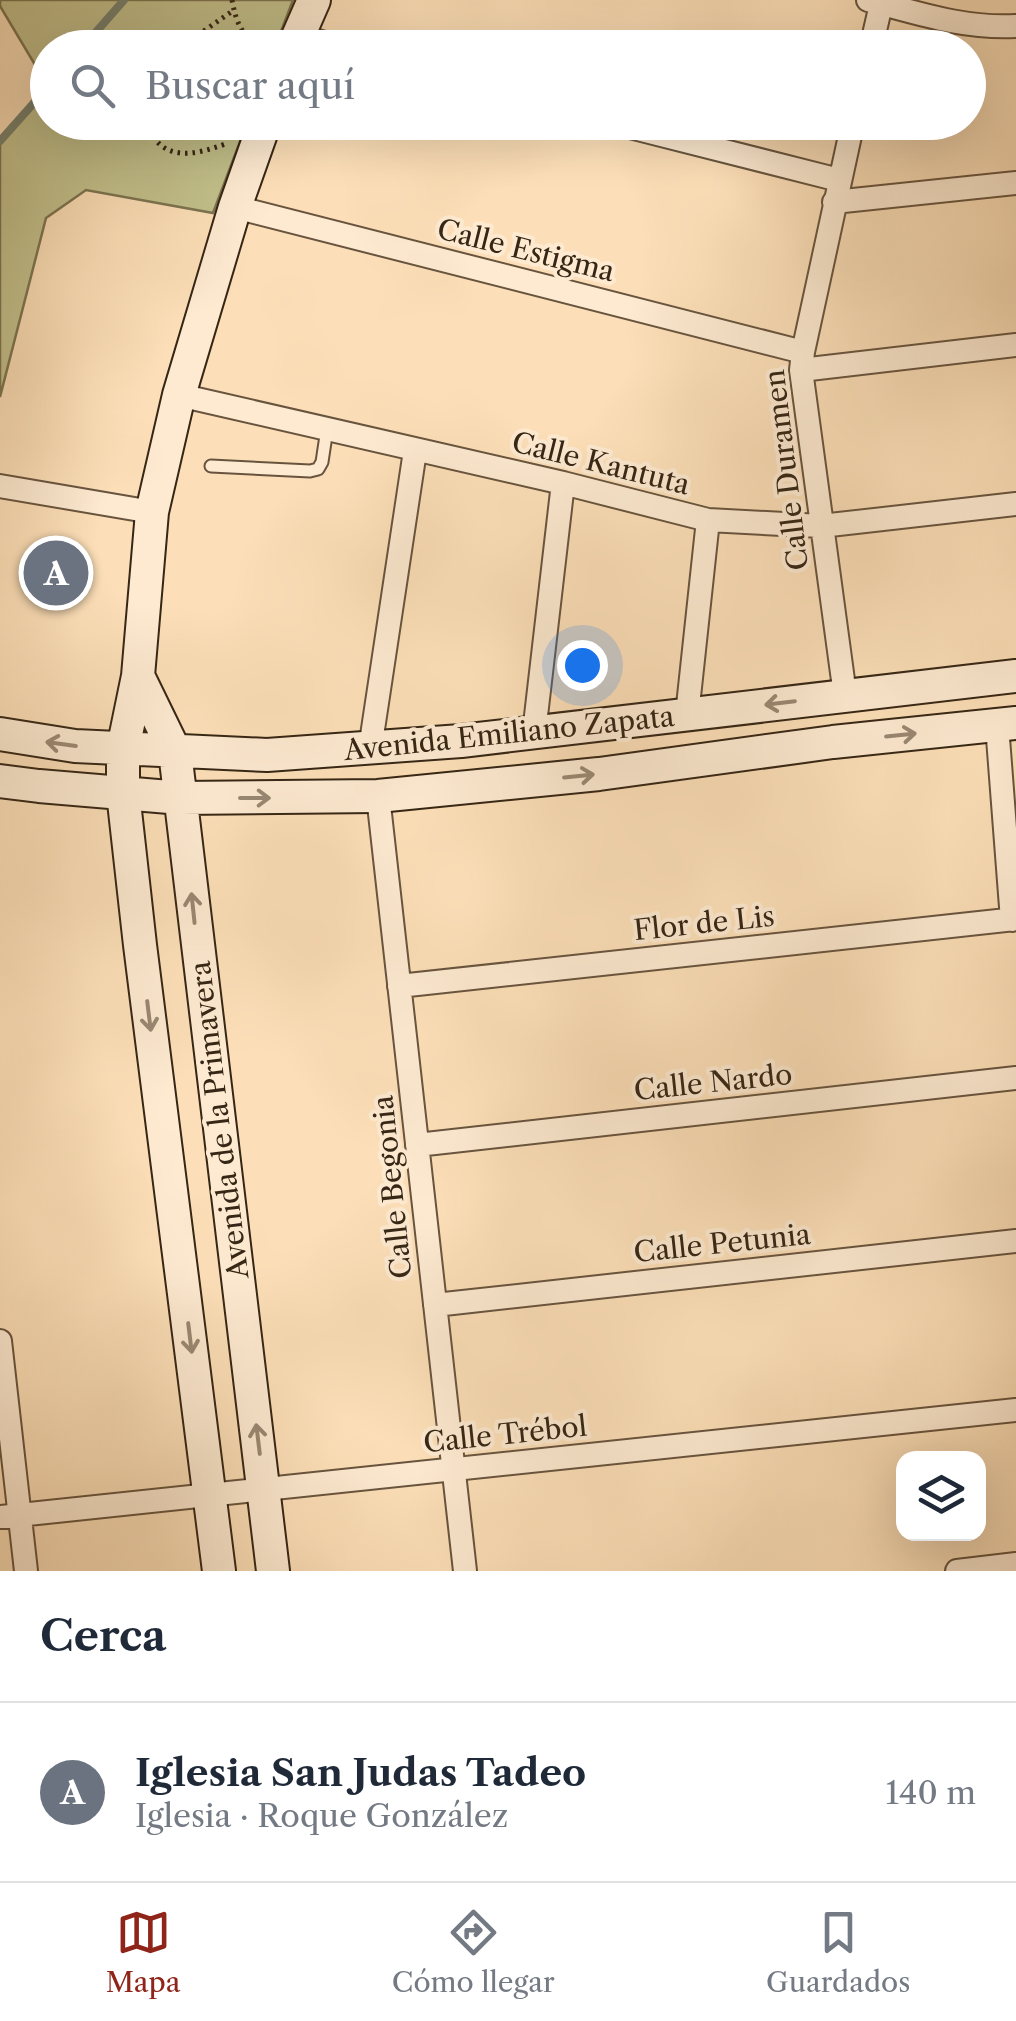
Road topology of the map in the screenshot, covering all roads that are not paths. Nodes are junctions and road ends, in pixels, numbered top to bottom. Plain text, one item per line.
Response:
1 (314, 0) edge
2 (877, 1) edge
3 (1016, 26) edge
4 (300, 30) edge
5 (873, 30) edge
6 (259, 140) edge
7 (669, 140) edge
8 (849, 140) edge
9 (1016, 183) edge
10 (837, 191) junction
11 (234, 207) junction
12 (1016, 345) edge
13 (802, 361) junction
14 (179, 395) junction
15 (326, 429) junction
16 (415, 450) junction
17 (211, 466) dead end
18 (564, 483) junction
19 (0, 486) edge
20 (1016, 504) edge
21 (152, 512) junction
22 (708, 520) junction
23 (821, 526) junction
24 (138, 676) junction
25 (1016, 676) edge
26 (845, 695) junction
27 (687, 715) junction
28 (1007, 724) edge
29 (534, 733) junction
30 (0, 734) edge
31 (122, 749) junction
32 (370, 749) junction
33 (175, 752) junction
34 (0, 781) edge
35 (122, 793) junction
36 (378, 796) junction
37 (181, 798) junction
38 (1014, 919) edge
39 (399, 986) junction
40 (1016, 1078) edge
41 (417, 1146) junction
42 (1016, 1241) edge
43 (436, 1304) junction
44 (1, 1354) edge
45 (1016, 1410) edge
46 (454, 1470) junction
47 (264, 1490) junction
48 (209, 1495) junction
49 (10, 1516) edge
50 (1016, 1564) edge
51 (26, 1571) edge
52 (219, 1571) edge
53 (273, 1571) edge
54 (466, 1571) edge
55 (957, 1571) edge

1 - 4 street
2 - 3 street
2 - 5 street
6 - 11 street, Avenida de la Primavera
7 - 10 street
8 - 10 street, Calle Duramen
9 - 10 street
10 - 13 street, Calle Duramen
11 - 13 street, Calle Estigma
11 - 14 street, Avenida de la Primavera
12 - 13 street, Calle Estigma
13 - 23 street, Calle Duramen
14 - 15 street, Calle Kantuta
14 - 21 street, Avenida de la Primavera
15 - 16 street, Calle Kantuta
15 - 17 lane
16 - 18 street, Calle Kantuta
16 - 32 street
18 - 22 street, Calle Kantuta
18 - 29 street
19 - 21 street
20 - 23 street, Calle Kantuta
21 - 24 street, Avenida de la Primavera
22 - 23 street, Calle Kantuta
22 - 27 street
23 - 26 street, Calle Duramen
24 - 31 street, Avenida de la Primavera
24 - 33 street, Avenida de la Primavera
25 - 26 street, Avenida Emiliano Zapata
26 -> 27 street, Avenida Emiliano Zapata
27 - 29 street, Avenida Emiliano Zapata
36 -> 28 street, Avenida Emiliano Zapata
28 - 38 street
29 - 32 street, Avenida Emiliano Zapata
31 -> 30 street, Avenida Emiliano Zapata
31 - 33 street, Avenida Emiliano Zapata
31 - 35 street, Avenida de la Primavera
32 - 33 street, Avenida Emiliano Zapata
33 - 37 street, Avenida de la Primavera
34 - 35 street, Avenida Emiliano Zapata
35 - 37 street, Avenida Emiliano Zapata
35 -> 48 street, Avenida de la Primavera
37 -> 36 street, Avenida Emiliano Zapata
36 - 39 street, Calle Begonia
47 -> 37 street, Avenida de la Primavera
38 - 39 street, Flor de Lis
39 - 41 street, Calle Begonia
40 - 41 street, Calle Nardo
41 - 43 street, Calle Begonia
42 - 43 street, Calle Petunia
43 - 46 street, Calle Begonia
44 - 49 street
45 - 46 street, Calle Trébol
46 - 47 street, Calle Trébol
46 - 54 street, Calle Begonia
47 - 48 street, Calle Trébol
47 - 53 street, Avenida de la Primavera
48 - 49 street, Calle Trébol
48 - 52 street, Avenida de la Primavera
49 - 51 street
50 - 55 street

